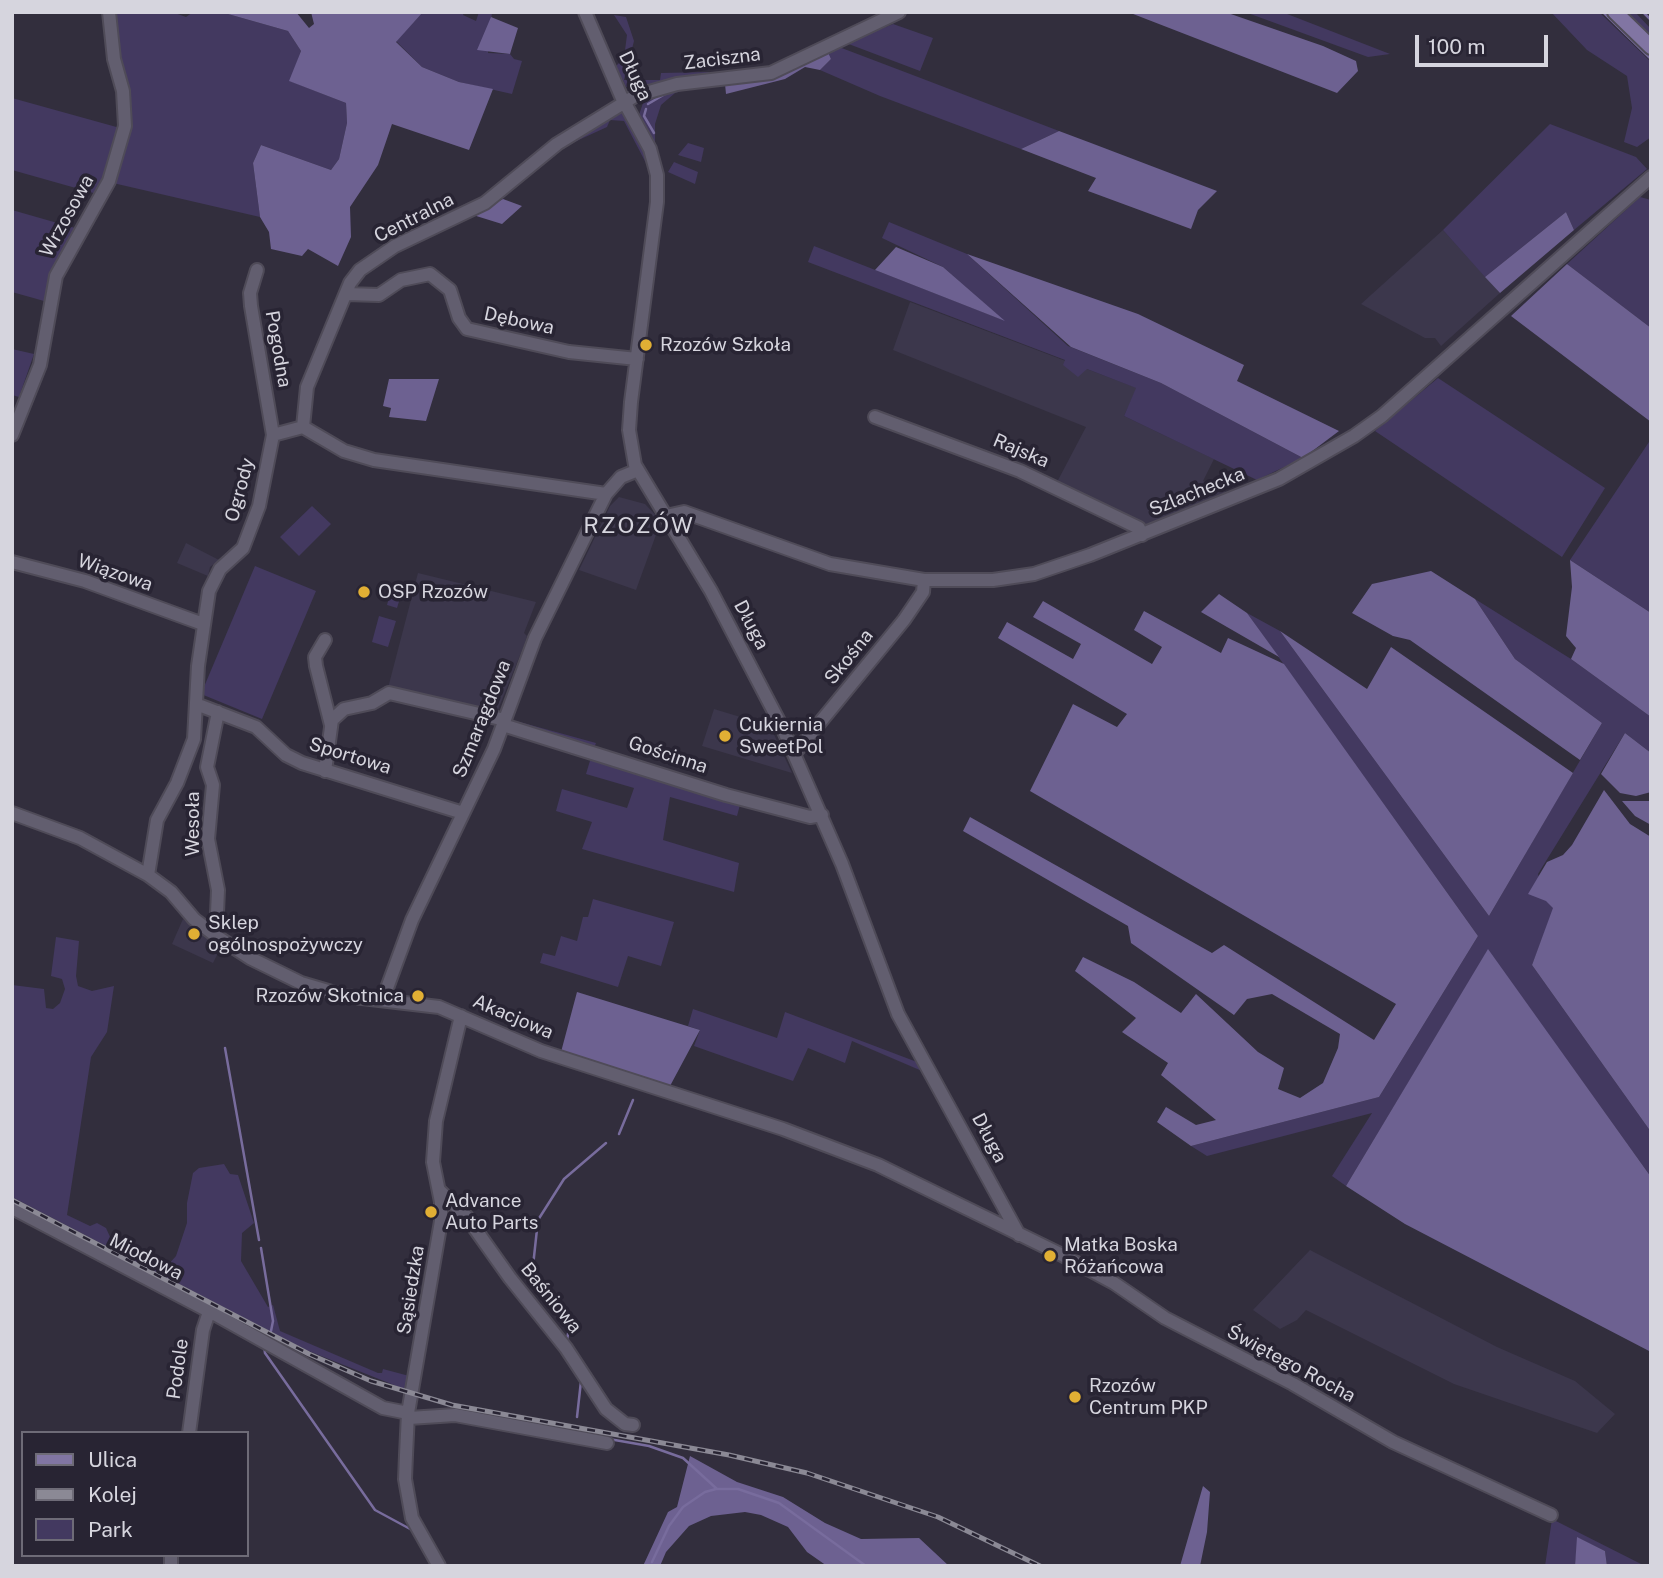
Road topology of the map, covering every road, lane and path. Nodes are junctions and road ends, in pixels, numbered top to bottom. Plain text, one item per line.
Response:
1 (109, 12) edge
2 (585, 12) edge
3 (899, 12) edge
4 (1615, 12) edge
5 (1651, 47) edge
6 (623, 102) junction
7 (1651, 177) edge
8 (257, 270) dead end
9 (346, 294) junction
10 (637, 359) junction
11 (875, 417) dead end
12 (303, 427) junction
13 (12, 435) edge
14 (273, 435) junction
15 (638, 470) junction
16 (606, 494) junction
17 (666, 516) junction
18 (1142, 535) junction
19 (12, 562) edge
20 (924, 580) junction
21 (203, 624) junction
22 (325, 640) dead end
23 (197, 705) junction
24 (218, 712) junction
25 (504, 722) junction
26 (331, 725) junction
27 (795, 753) junction
28 (326, 771) junction
29 (12, 813) edge
30 (463, 814) junction
31 (822, 815) junction
32 (148, 875) junction
33 (216, 936) junction
34 (383, 999) junction
35 (461, 1016) junction
36 (440, 1191) junction
37 (12, 1208) edge
38 (1019, 1235) junction
39 (209, 1312) junction
40 (409, 1416) junction
41 (633, 1425) dead end
42 (189, 1431) edge
43 (607, 1443) dead end
44 (1551, 1515) dead end
45 (439, 1566) edge

1 - 13 street, Wrzosowa
2 - 6 street, Długa
3 - 6 street, Zaciszna
4 - 5 main road
6 - 9 street, Centralna
6 - 10 street, Długa
7 - 18 street, Szlachecka
8 - 14 street, Pogodna
9 - 10 street, Dębowa
9 - 12 street, Centralna
10 - 15 street, Długa
11 - 18 street, Rajska
12 - 14 street
12 - 16 street
14 - 21 street, Ogrody
15 - 16 street, Szmaragdowa
15 - 17 street, Długa
16 - 25 street, Szmaragdowa
17 - 20 street, Szlachecka
17 - 27 street, Długa
18 - 20 street, Szlachecka
19 - 21 street, Wiązowa
20 - 27 street, Skośna
21 - 23 street, Ogrody
22 - 26 street
23 - 24 street, Sportowa
23 - 32 street, Ogrody
24 - 28 street, Sportowa
24 - 33 street, Wesoła
25 - 26 street, Gościnna
25 - 30 street, Szmaragdowa
25 - 31 street, Gościnna
26 - 28 street
27 - 31 street, Długa
28 - 30 street, Sportowa
29 - 32 street, Akacjowa
30 - 34 street, Szmaragdowa
31 - 38 street, Długa
32 - 33 street, Akacjowa
33 - 34 street, Akacjowa
34 - 35 street, Akacjowa
35 - 36 street, Sąsiedzka
35 - 38 street, Akacjowa
36 - 40 street, Sąsiedzka
36 - 41 street, Baśniowa
37 - 39 street, Miodowa
38 - 44 street, Świętego Rocha
39 - 40 street, Miodowa
39 - 42 street, Podole
40 - 43 street
40 - 45 street, Sąsiedzka

